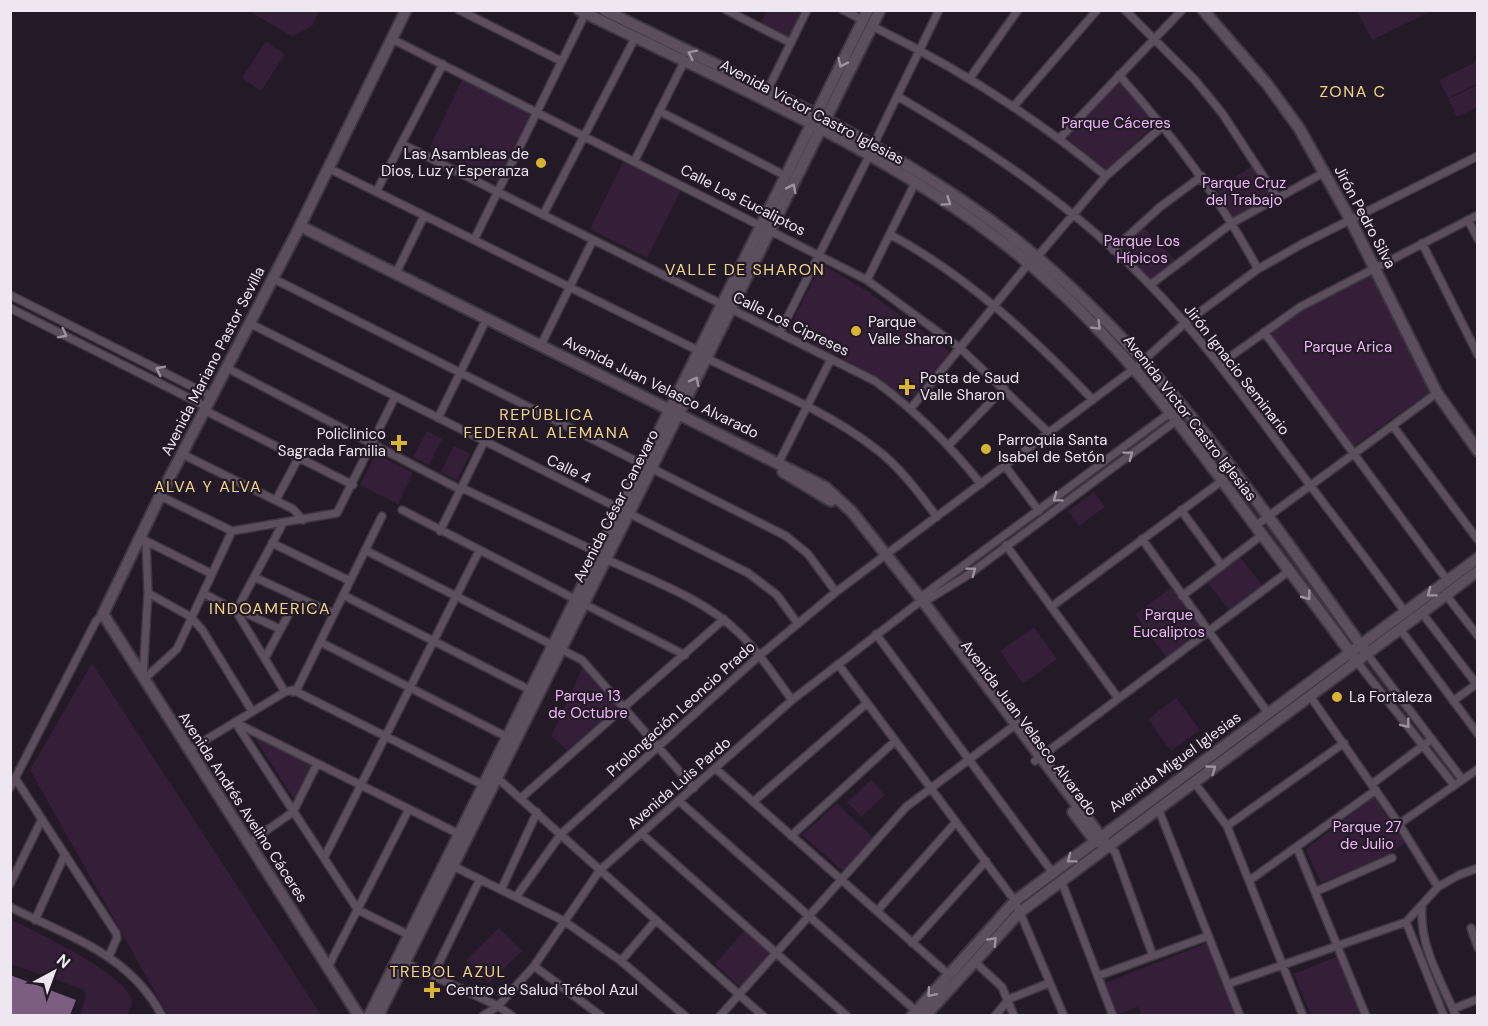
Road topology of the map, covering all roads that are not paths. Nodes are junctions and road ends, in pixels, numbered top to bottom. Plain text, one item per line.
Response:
1 (406, 10) edge
2 (459, 10) edge
3 (604, 10) edge
4 (726, 10) edge
5 (807, 10) edge
6 (843, 10) edge
7 (880, 10) edge
8 (939, 10) edge
9 (1018, 10) edge
10 (1097, 10) edge
11 (1125, 10) edge
12 (1182, 10) edge
13 (1203, 10) edge
14 (582, 12) edge
15 (868, 19) edge
16 (635, 38) junction
17 (1154, 38) junction
18 (392, 39) junction
19 (791, 43) junction
20 (920, 49) junction
21 (561, 62) junction
22 (684, 62) junction
23 (443, 64) junction
24 (1119, 75) junction
25 (970, 78) junction
26 (767, 91) junction
27 (897, 96) junction
28 (1014, 106) junction
29 (538, 111) junction
30 (659, 111) junction
31 (818, 123) junction
32 (1164, 125) junction
33 (584, 135) junction
34 (1060, 138) junction
35 (402, 144) junction
36 (871, 151) junction
37 (1478, 156) edge
38 (635, 160) junction
39 (328, 168) junction
40 (1325, 172) junction
41 (786, 176) junction
42 (1106, 176) junction
43 (1202, 176) junction
44 (915, 183) junction
45 (376, 192) junction
46 (499, 193) junction
47 (1277, 197) junction
48 (1072, 214) junction
49 (543, 215) junction
50 (1478, 215) edge
51 (424, 216) junction
52 (1350, 219) junction
53 (1468, 220) junction
54 (1232, 223) junction
55 (766, 227) junction
56 (298, 229) junction
57 (891, 235) junction
58 (1478, 239) edge
59 (474, 240) junction
60 (593, 240) junction
61 (1422, 243) junction
62 (1113, 250) junction
63 (819, 254) junction
64 (1033, 260) junction
65 (1375, 267) junction
66 (1258, 269) junction
67 (396, 273) junction
68 (272, 278) junction
69 (867, 280) junction
70 (1150, 285) junction
71 (570, 288) junction
72 (10, 295) edge
73 (726, 307) junction
74 (993, 307) junction
75 (10, 308) edge
76 (486, 321) junction
77 (249, 323) junction
78 (1185, 323) junction
79 (780, 332) junction
80 (1264, 332) junction
81 (541, 345) junction
82 (960, 348) junction
83 (703, 354) junction
84 (1478, 355) edge
85 (831, 359) junction
86 (1139, 364) junction
87 (1220, 364) junction
88 (227, 368) junction
89 (459, 373) junction
90 (1004, 388) junction
91 (1437, 393) junction
92 (395, 397) junction
93 (1093, 399) junction
94 (209, 405) junction
95 (807, 407) junction
96 (911, 408) junction
97 (673, 414) junction
98 (1174, 416) junction
99 (438, 418) junction
100 (1393, 426) junction
101 (1049, 433) junction
102 (484, 442) junction
103 (372, 444) junction
104 (949, 445) junction
105 (1478, 451) edge
106 (182, 454) junction
107 (1355, 454) junction
108 (298, 457) junction
109 (780, 462) junction
110 (647, 466) junction
111 (1005, 466) junction
112 (1223, 480) junction
113 (981, 484) junction
114 (352, 485) junction
115 (1312, 487) junction
116 (461, 489) junction
117 (160, 496) junction
118 (276, 500) junction
119 (402, 510) dead end
120 (1182, 510) junction
121 (625, 511) junction
122 (1039, 511) junction
123 (382, 516) dead end
124 (938, 517) junction
125 (1267, 518) junction
126 (303, 520) junction
127 (282, 525) junction
128 (1259, 530) junction
129 (232, 531) junction
130 (440, 531) junction
131 (143, 539) junction
132 (1142, 539) junction
133 (1478, 540) edge
134 (272, 543) junction
135 (1006, 545) junction
136 (365, 550) junction
137 (479, 551) junction
138 (602, 556) junction
139 (884, 556) junction
140 (1478, 558) edge
141 (1222, 566) junction
142 (1289, 571) junction
143 (212, 574) junction
144 (254, 576) junction
145 (1476, 577) edge
146 (1447, 580) junction
147 (350, 581) junction
148 (836, 592) junction
149 (148, 593) junction
150 (202, 593) junction
151 (343, 595) junction
152 (1446, 595) junction
153 (457, 596) junction
154 (1182, 596) junction
155 (298, 597) junction
156 (580, 601) junction
157 (920, 601) junction
158 (1051, 607) junction
159 (237, 610) junction
160 (1405, 612) junction
161 (1422, 613) junction
162 (103, 614) junction
163 (334, 614) junction
164 (191, 617) junction
165 (724, 619) junction
166 (798, 624) junction
167 (280, 629) junction
168 (1400, 630) junction
169 (1208, 631) junction
170 (876, 634) junction
171 (1478, 636) edge
172 (320, 642) junction
173 (434, 642) junction
174 (558, 646) junction
175 (1364, 650) junction
176 (685, 655) junction
177 (759, 656) junction
178 (1353, 657) junction
179 (265, 658) junction
180 (838, 664) junction
181 (143, 680) junction
182 (1477, 684) edge
183 (410, 688) junction
184 (530, 690) junction
185 (296, 691) junction
186 (285, 692) junction
187 (1310, 696) junction
188 (1118, 698) junction
189 (792, 700) junction
190 (269, 701) junction
191 (1453, 701) junction
192 (867, 704) junction
193 (624, 708) junction
194 (252, 711) junction
195 (1268, 713) junction
196 (235, 722) junction
197 (1011, 728) junction
198 (1478, 734) edge
199 (386, 737) junction
200 (507, 737) junction
201 (1432, 739) junction
202 (895, 741) junction
203 (1344, 742) junction
204 (1423, 746) junction
205 (659, 748) junction
206 (189, 750) junction
207 (969, 759) junction
208 (1037, 759) junction
209 (316, 764) junction
210 (716, 769) junction
211 (1478, 769) edge
212 (493, 775) junction
213 (15, 778) junction
214 (1462, 779) junction
215 (1194, 782) junction
216 (483, 785) junction
217 (1454, 785) junction
218 (360, 786) junction
219 (1374, 787) junction
220 (10, 788) edge
221 (694, 788) junction
222 (930, 788) junction
223 (521, 798) junction
224 (679, 801) junction
225 (753, 802) junction
226 (1158, 808) junction
227 (409, 809) junction
228 (293, 812) junction
229 (537, 812) junction
230 (42, 819) junction
231 (956, 822) junction
232 (1399, 824) junction
233 (1227, 826) junction
234 (459, 834) junction
235 (561, 834) junction
236 (642, 834) junction
237 (791, 836) junction
238 (1098, 838) junction
239 (250, 842) junction
240 (1108, 846) junction
241 (1297, 848) junction
242 (65, 854) junction
243 (324, 858) junction
244 (1392, 858) dead end
245 (986, 861) junction
246 (453, 866) junction
247 (1478, 868) edge
248 (600, 870) junction
249 (1057, 876) junction
250 (480, 879) junction
251 (841, 879) junction
252 (1250, 880) junction
253 (10, 884) edge
254 (1438, 887) junction
255 (501, 890) junction
256 (1317, 891) junction
257 (516, 897) junction
258 (1015, 901) junction
259 (1422, 907) junction
260 (10, 908) edge
261 (358, 910) junction
262 (877, 911) junction
263 (1020, 912) junction
264 (809, 915) junction
265 (35, 920) junction
266 (656, 920) junction
267 (564, 921) junction
268 (1406, 922) junction
269 (1471, 928) dead end
270 (409, 935) junction
271 (1208, 936) junction
272 (912, 943) junction
273 (1340, 946) junction
274 (1478, 948) edge
275 (775, 954) junction
276 (110, 956) junction
277 (1153, 956) junction
278 (401, 961) junction
279 (621, 961) junction
280 (975, 962) junction
281 (534, 966) junction
282 (1283, 966) junction
283 (328, 967) junction
284 (948, 974) junction
285 (433, 975) junction
286 (1098, 976) junction
287 (1049, 983) junction
288 (1228, 984) junction
289 (739, 994) junction
290 (1009, 999) junction
291 (1478, 999) edge
292 (498, 1006) junction
293 (1454, 1012) edge
294 (918, 1014) edge
295 (162, 1016) edge
296 (359, 1016) edge
297 (369, 1016) edge
298 (378, 1016) edge
299 (483, 1016) edge
300 (512, 1016) edge
301 (601, 1016) edge
302 (685, 1016) edge
303 (720, 1016) edge
304 (763, 1016) edge
305 (846, 1016) edge
306 (995, 1016) edge
307 (1014, 1016) edge
308 (1064, 1016) edge
309 (1113, 1016) edge
310 (1240, 1016) edge
311 (1302, 1016) edge
312 (1366, 1016) edge
313 (1444, 1016) edge

1 - 18 street, Avenida Mariano Pastor Sevilla
2 - 21 street
26 -> 3 street, Avenida Victor Castro Iglesias
4 - 19 street
5 - 19 street
6 - 15 street
7 - 15 street, Avenida César Canevaro
8 - 20 street
9 - 25 street
10 - 28 street
11 - 17 street
12 - 17 street
13 - 40 street, Jirón Pedro Silva
14 - 16 street, Avenida Victor Castro Iglesias
14 - 21 street
15 - 20 street
15 - 31 street, Avenida César Canevaro
16 - 22 street, Avenida Victor Castro Iglesias
16 - 33 street
17 - 24 street
17 - 47 street
18 - 23 street, Calle Los Eucaliptos
18 - 39 street, Avenida Mariano Pastor Sevilla
19 - 26 street
20 - 25 street
20 - 27 street
21 - 29 street
22 - 30 street
22 - 31 street, Avenida Victor Castro Iglesias
23 - 29 street, Calle Los Eucaliptos
23 - 35 street
24 - 32 street
24 - 34 street
25 - 28 street
26 - 31 street, Avenida Victor Castro Iglesias
27 - 36 street
27 - 48 street, Jirón Ignacio Seminario
28 - 34 street
29 - 33 street, Calle Los Eucaliptos
29 - 46 street
30 - 38 street
30 - 41 street
31 - 36 street, Avenida Victor Castro Iglesias
31 - 41 street, Avenida César Canevaro
55 -> 31 street, Avenida César Canevaro
32 - 42 street
32 - 43 street
33 - 38 street, Calle Los Eucaliptos
33 - 49 street
34 - 42 street
35 - 45 street
35 - 46 street, Calle Los Cipreses
36 - 44 street, Avenida Victor Castro Iglesias
36 - 63 street
36 - 64 street, Avenida Victor Castro Iglesias
37 - 52 street, Prolongación Leoncio Prado
38 - 55 street, Calle Los Eucaliptos
39 - 45 street
39 - 56 street, Avenida Mariano Pastor Sevilla
40 - 47 street
40 - 52 street, Jirón Pedro Silva
41 - 55 street, Avenida César Canevaro
42 - 48 street
43 - 54 street
43 - 62 street
44 - 57 street
44 -> 64 street, Avenida Victor Castro Iglesias
45 - 51 street
46 - 49 street, Calle Los Cipreses
46 - 59 street
47 - 54 street
48 - 62 street, Jirón Ignacio Seminario
48 - 64 street
49 - 60 street, Calle Los Cipreses
50 - 53 street
51 - 59 street
51 - 67 street
52 - 65 street, Jirón Pedro Silva
52 - 66 street, Prolongación Leoncio Prado
53 - 58 street
53 - 61 street
54 - 66 street
54 - 70 street
55 - 63 street, Calle Los Eucaliptos
55 - 73 street, Avenida César Canevaro
56 - 67 street, Avenida Juan Velasco Alvarado
56 - 68 street, Avenida Mariano Pastor Sevilla
56 - 76 street, Avenida Juan Velasco Alvarado
57 - 69 street
57 - 74 street
59 - 71 street
60 - 71 street
60 - 73 street, Calle Los Cipreses
61 - 65 street
61 - 84 street
62 - 70 street, Jirón Ignacio Seminario
63 - 69 street, Calle Los Eucaliptos
63 - 79 street
64 - 74 street
64 - 86 street, Avenida Victor Castro Iglesias
65 - 80 street
65 - 91 street, Jirón Pedro Silva
66 - 78 street, Prolongación Leoncio Prado
67 - 76 street, Avenida Juan Velasco Alvarado
68 - 77 street, Avenida Mariano Pastor Sevilla
68 - 89 street
69 - 82 street, Calle Los Eucaliptos
70 - 78 street, Jirón Ignacio Seminario
71 - 81 street
71 - 83 street
94 -> 72 street
73 - 79 street, Calle Los Cipreses
73 - 83 street, Avenida César Canevaro
74 - 82 street
74 - 93 street
75 -> 94 street
76 - 81 street, Avenida Juan Velasco Alvarado
76 - 89 street
76 - 97 street, Avenida Juan Velasco Alvarado
77 - 88 street, Avenida Mariano Pastor Sevilla
77 - 92 street, Calle 4
78 - 86 street, Prolongación Leoncio Prado
78 - 87 street, Jirón Ignacio Seminario
79 - 85 street, Calle Los Cipreses
80 - 87 street
80 - 107 street
81 - 97 street, Avenida Juan Velasco Alvarado
82 - 90 street, Calle Los Eucaliptos
82 - 96 street
83 - 95 street
83 - 97 street, Avenida César Canevaro
85 - 95 street
85 - 96 street, Calle Los Cipreses
86 - 93 street, Prolongación Leoncio Prado
86 - 98 street, Avenida Victor Castro Iglesias
86 - 125 street, Avenida Victor Castro Iglesias
87 - 115 street, Jirón Ignacio Seminario
88 - 94 street, Avenida Mariano Pastor Sevilla
88 - 103 street
89 - 99 street
89 - 110 street
90 - 101 street, Calle Los Eucaliptos
90 - 104 street
91 - 100 street
91 - 105 street, Jirón Pedro Silva
92 - 99 street, Calle 4
92 - 103 street
93 - 101 street, Prolongación Leoncio Prado
94 - 106 street, Avenida Mariano Pastor Sevilla
94 - 108 street
95 - 109 street
95 - 124 street
96 - 104 street, Calle Los Cipreses
97 - 109 street, Avenida Juan Velasco Alvarado
97 - 110 street, Avenida César Canevaro
97 - 139 street, Avenida Juan Velasco Alvarado
98 - 112 street, Avenida Victor Castro Iglesias
98 -> 122 street, Avenida Luis Pardo
135 -> 98 street, Avenida Luis Pardo
99 - 102 street, Calle 4
100 - 107 street
100 - 133 street
101 - 111 street, Prolongación Leoncio Prado
102 - 116 street
102 - 121 street, Calle 4
103 - 114 street
103 - 116 street
104 - 113 street, Calle Los Cipreses
106 - 117 street, Avenida Mariano Pastor Sevilla
106 - 118 street
107 - 115 street
107 - 146 street
108 - 114 street
108 - 118 street
109 - 139 street, Avenida Juan Velasco Alvarado
110 - 121 street, Avenida César Canevaro
110 - 148 street
111 - 113 street, Prolongación Leoncio Prado
111 - 122 street
112 - 120 street
112 - 128 street, Avenida Victor Castro Iglesias
113 - 124 street, Prolongación Leoncio Prado
114 - 126 street
115 - 125 street
115 - 160 street, Jirón Ignacio Seminario
116 - 130 street
116 - 138 street
117 - 129 street
117 - 131 street, Avenida Mariano Pastor Sevilla
118 - 126 street
119 - 130 street
120 - 132 street
120 - 141 street
121 - 138 street, Avenida César Canevaro
121 - 166 street, Calle 4
122 - 157 street, Avenida Luis Pardo
123 - 136 street
124 - 139 street, Prolongación Leoncio Prado
125 - 128 street
125 - 175 street, Avenida Victor Castro Iglesias
126 - 127 street
127 - 129 street
127 - 134 street
128 - 141 street
128 - 142 street, Avenida Victor Castro Iglesias
129 - 143 street
130 - 137 street
131 - 143 street
131 - 149 street
131 - 162 street, Avenida Mariano Pastor Sevilla
132 - 154 street
132 - 158 street
134 - 144 street
134 - 147 street
157 -> 135 street, Avenida Luis Pardo
135 - 158 street
136 - 147 street
136 - 153 street
137 - 153 street
137 - 156 street
138 - 156 street, Avenida César Canevaro
138 - 165 street
139 - 148 street, Prolongación Leoncio Prado
139 - 157 street, Avenida Juan Velasco Alvarado
140 - 146 street, Avenida Miguel Iglesias
141 - 154 street
142 - 169 street
142 -> 178 street, Avenida Victor Castro Iglesias
143 - 150 street
144 - 155 street
144 - 159 street
145 - 152 street, Avenida Miguel Iglesias
146 -> 160 street, Avenida Miguel Iglesias
147 - 151 street
148 - 166 street, Prolongación Leoncio Prado
149 - 164 street
149 - 181 street
150 - 159 street
150 - 164 street
151 - 163 street
151 - 173 street
152 - 161 street, Avenida Miguel Iglesias
152 - 171 street
153 - 173 street
153 - 174 street
154 - 169 street
155 - 163 street
155 - 167 street
156 - 174 street, Avenida César Canevaro
156 - 176 street
157 - 170 street, Avenida Luis Pardo
157 - 197 street, Avenida Juan Velasco Alvarado
157 - 208 street, Avenida Juan Velasco Alvarado
158 - 188 street
159 - 167 street
159 - 179 street
160 - 175 street, Avenida Miguel Iglesias
161 - 168 street, Avenida Miguel Iglesias
161 - 182 street
162 - 181 street, Avenida Andrés Avelino Cáceres
162 - 213 street, Avenida Mariano Pastor Sevilla
163 - 172 street
164 - 181 street
164 - 194 street
165 - 176 street
165 - 177 street
166 - 177 street, Prolongación Leoncio Prado
167 - 179 street
168 - 175 street, Avenida Miguel Iglesias
168 - 191 street
169 - 188 street
169 - 195 street
170 - 180 street, Avenida Luis Pardo
170 - 207 street
172 - 183 street
172 - 185 street
173 - 183 street
173 - 184 street
174 - 184 street, Avenida César Canevaro
174 - 193 street
174 - 212 street, Avenida César Canevaro
175 - 178 street, Avenida Miguel Iglesias
175 - 201 street, Avenida Victor Castro Iglesias
176 - 193 street
177 - 189 street
177 - 205 street, Prolongación Leoncio Prado
178 - 187 street, Avenida Miguel Iglesias
178 - 195 street, Avenida Miguel Iglesias
178 -> 204 street, Avenida Victor Castro Iglesias
179 - 186 street
180 - 189 street, Avenida Luis Pardo
180 - 192 street
181 - 206 street, Avenida Andrés Avelino Cáceres
182 - 191 street
183 - 199 street
183 - 200 street
184 - 200 street, Avenida César Canevaro
185 - 186 street
185 - 190 street
185 - 199 street
186 - 190 street
187 - 203 street
215 -> 187 street, Avenida Miguel Iglesias
188 - 208 street
189 - 210 street, Avenida Luis Pardo
190 - 194 street
191 - 198 street
192 - 202 street
192 - 225 street
193 - 205 street
193 - 223 street
194 - 196 street
195 - 238 street, Avenida Miguel Iglesias
196 - 206 street
196 - 209 street
196 - 228 street
197 - 207 street
197 - 208 street, Avenida Juan Velasco Alvarado
199 - 216 street
199 - 218 street
200 - 212 street, Avenida César Canevaro
201 - 204 street
201 - 214 street, Avenida Victor Castro Iglesias
202 - 222 street
202 - 237 street
203 - 219 street
203 - 233 street
204 - 217 street, Avenida Victor Castro Iglesias
204 - 219 street
205 - 221 street
205 - 235 street, Prolongación Leoncio Prado
206 - 239 street, Avenida Andrés Avelino Cáceres
207 - 222 street
207 - 249 street
208 - 238 street, Avenida Juan Velasco Alvarado
209 - 218 street
209 - 228 street
210 - 221 street, Avenida Luis Pardo
210 - 225 street
211 - 214 street
212 - 216 street, Avenida César Canevaro
212 - 223 street
212 - 246 street, Avenida César Canevaro
213 - 220 street, Avenida Mariano Pastor Sevilla
213 - 230 street
214 - 217 street
215 - 226 street, Avenida Miguel Iglesias
215 - 233 street
216 - 234 street, Avenida César Canevaro
217 - 232 street
218 - 227 street
218 - 243 street
219 - 232 street
219 - 241 street
221 - 224 street, Avenida Luis Pardo
222 - 231 street
222 - 251 street
223 - 229 street
224 - 236 street, Avenida Luis Pardo
224 - 264 street
225 - 237 street
226 - 240 street, Avenida Miguel Iglesias
226 - 271 street
227 - 234 street
227 - 261 street
228 - 239 street
228 - 243 street
229 - 235 street
229 - 255 street
230 - 242 street
230 - 253 street
231 - 245 street
231 - 262 street
232 - 254 street
233 - 252 street
234 - 270 street, Avenida César Canevaro
235 - 248 street
235 - 257 street, Prolongación Leoncio Prado
236 - 248 street, Avenida Luis Pardo
236 - 275 street
237 - 251 street
238 - 240 street, Avenida Juan Velasco Alvarado
238 -> 249 street, Avenida Miguel Iglesias
239 - 283 street, Avenida Andrés Avelino Cáceres
240 - 249 street, Avenida Miguel Iglesias
240 - 277 street
241 - 252 street
241 - 256 street
242 - 265 street
242 - 276 street
243 - 261 street
244 - 256 street
245 - 258 street
245 - 272 street
246 - 250 street
246 - 278 street, Avenida César Canevaro
247 - 254 street
248 - 266 street
248 - 267 street, Avenida Luis Pardo
249 - 258 street, Avenida Miguel Iglesias
249 - 263 street, Avenida Miguel Iglesias
249 - 286 street
250 - 255 street
250 - 285 street
251 - 262 street
251 - 264 street
252 - 282 street
254 - 259 street
255 - 257 street
256 - 273 street
257 - 267 street
258 - 263 street
258 - 284 street, Avenida Miguel Iglesias
259 - 268 street
259 - 293 street
260 - 265 street
261 - 270 street
261 - 283 street
262 - 272 street
280 -> 263 street, Avenida Miguel Iglesias
263 - 287 street
264 - 275 street
264 - 294 street
265 - 276 street
266 - 279 street
266 - 289 street
267 - 279 street
267 - 281 street, Avenida Luis Pardo
268 - 273 street
268 - 313 street
269 - 274 street
270 - 278 street, Avenida César Canevaro
271 - 277 street
271 - 288 street
272 - 284 street
273 - 282 street
273 - 312 street
275 - 289 street
275 - 305 street
276 - 295 street
277 - 286 street
278 - 285 street
278 - 297 street, Avenida César Canevaro
278 - 298 street, Avenida César Canevaro
279 - 302 street
280 - 290 street
280 - 294 street, Avenida Miguel Iglesias
281 - 292 street, Avenida Luis Pardo
281 - 301 street
282 - 288 street
282 - 311 street
283 - 296 street, Avenida Andrés Avelino Cáceres
284 -> 294 street, Avenida Miguel Iglesias
285 - 292 street
286 - 309 street
287 - 290 street
287 - 308 street
288 - 310 street
289 - 303 street
289 - 304 street
290 - 306 street
290 - 307 street
291 - 293 street
292 - 299 street, Avenida Luis Pardo
292 - 300 street

